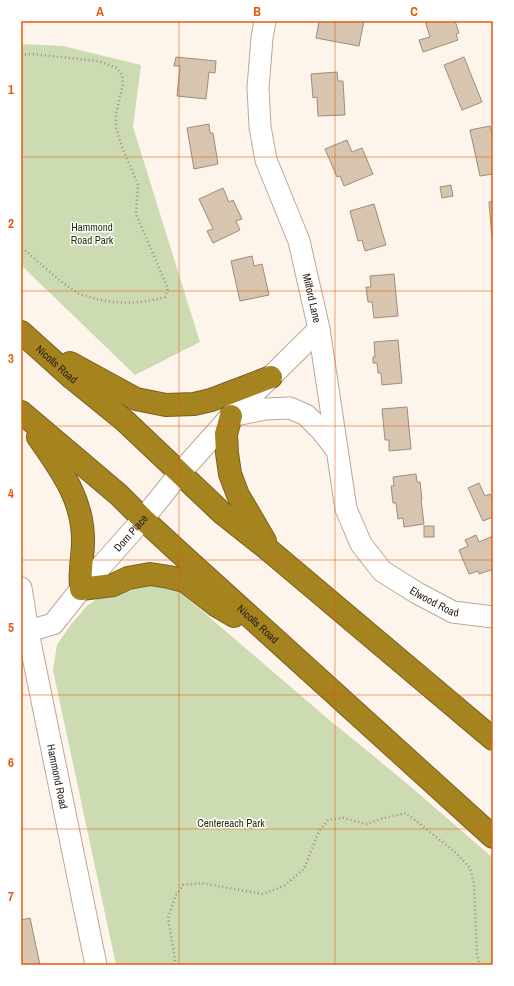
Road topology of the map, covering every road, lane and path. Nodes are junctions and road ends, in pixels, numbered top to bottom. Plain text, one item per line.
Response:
1 (265, 21) edge
2 (21, 55) edge
3 (21, 246) edge
4 (319, 329) junction
5 (27, 338) edge
6 (270, 377) junction
7 (21, 413) edge
8 (230, 416) junction
9 (337, 449) junction
10 (180, 473) junction
11 (143, 519) junction
12 (270, 551) junction
13 (382, 571) joint
14 (21, 588) edge
15 (81, 590) junction
16 (493, 617) edge
17 (25, 632) edge
18 (278, 642) junction
19 (493, 739) edge
20 (493, 837) edge
21 (96, 965) edge
22 (176, 965) edge
23 (480, 965) edge

1 - 4 street, Milford Lane
2 - 3 path
4 - 6 street, Dorn Place
4 - 9 street, Milford Lane
5 - 6 highway
5 - 10 highway, Nicolls Road
6 - 8 street, Dorn Place
7 - 11 highway, Nicolls Road
7 - 15 highway
8 - 9 street
8 - 10 street, Dorn Place
8 - 12 highway
9 - 13 street, Milford Lane
10 - 11 street, Dorn Place
10 - 12 highway, Nicolls Road
11 - 15 street, Dorn Place
11 - 18 highway, Nicolls Road
12 - 19 highway, Nicolls Road
13 - 16 street, Elwood Road
14 - 17 street, Hammond Road
15 - 17 street, Dorn Place
15 - 18 highway
17 - 21 street, Hammond Road
18 - 20 highway, Nicolls Road
22 - 23 path

